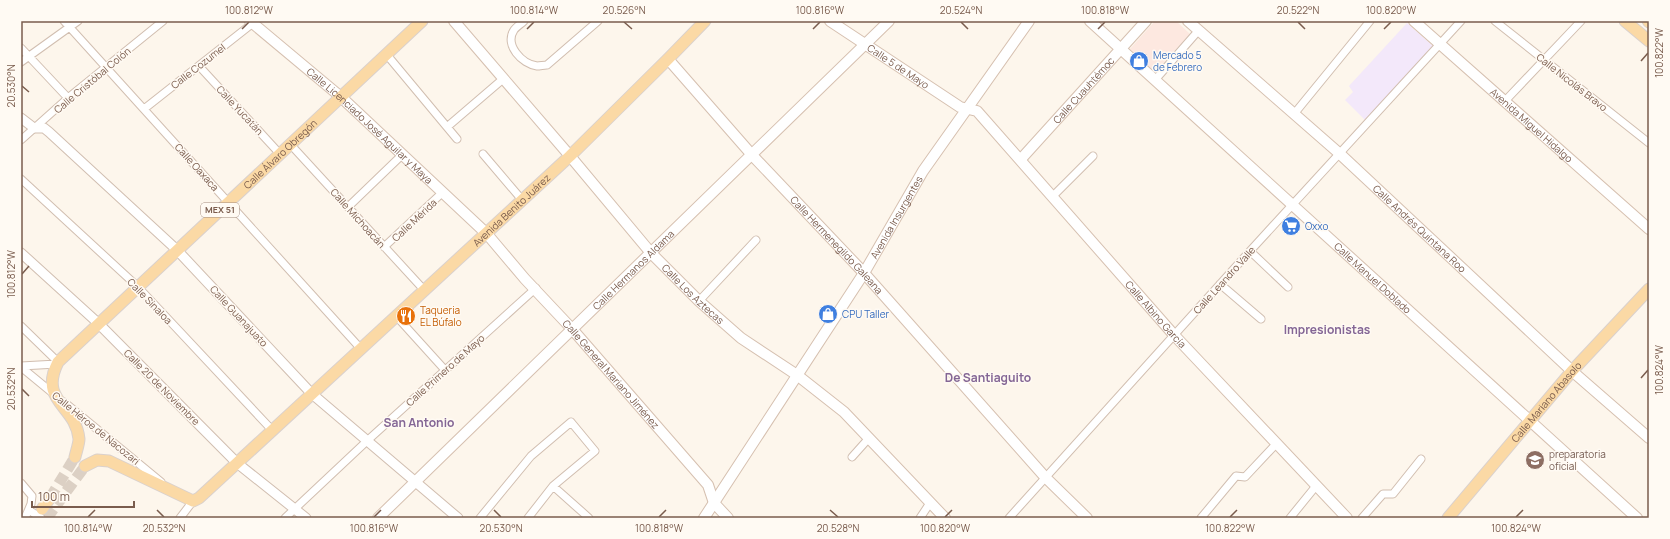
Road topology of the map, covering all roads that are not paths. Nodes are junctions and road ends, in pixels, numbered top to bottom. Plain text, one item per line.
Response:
1 (64, 21) edge
2 (78, 21) edge
3 (163, 21) edge
4 (422, 21) edge
5 (454, 21) edge
6 (524, 21) edge
7 (598, 21) edge
8 (705, 21) edge
9 (830, 21) edge
10 (889, 21) edge
11 (1029, 21) edge
12 (1090, 21) edge
13 (1146, 21) edge
14 (1188, 21) edge
15 (1370, 21) edge
16 (1414, 21) edge
17 (1461, 21) edge
18 (1495, 21) edge
19 (1581, 21) edge
20 (1625, 21) edge
21 (252, 22) edge
22 (70, 28) junction
23 (1199, 30) junction
24 (1649, 41) edge
25 (865, 44) junction
26 (1440, 44) junction
27 (21, 48) edge
28 (1120, 48) junction
29 (387, 55) junction
30 (28, 57) junction
31 (668, 59) junction
32 (1545, 60) junction
33 (21, 62) edge
34 (199, 66) junction
35 (106, 67) junction
36 (503, 78) junction
37 (1155, 80) junction
38 (342, 97) junction
39 (68, 98) junction
40 (1504, 102) junction
41 (968, 108) junction
42 (144, 109) junction
43 (1294, 114) junction
44 (21, 118) edge
45 (447, 127) junction
46 (34, 128) junction
47 (457, 139) dead end
48 (21, 140) edge
49 (1649, 143) edge
50 (290, 145) junction
51 (280, 154) junction
52 (403, 154) junction
53 (483, 154) dead end
54 (1340, 154) junction
55 (752, 155) junction
56 (570, 156) junction
57 (1093, 156) dead end
58 (1021, 159) junction
59 (21, 179) edge
60 (443, 192) junction
61 (1053, 196) junction
62 (523, 201) junction
63 (228, 202) junction
64 (1293, 205) junction
65 (348, 207) junction
66 (1649, 229) edge
67 (487, 234) junction
68 (756, 240) dead end
69 (384, 247) junction
70 (177, 250) junction
71 (1250, 251) junction
72 (21, 253) edge
73 (651, 253) junction
74 (864, 273) junction
75 (1220, 284) junction
76 (138, 286) junction
77 (1288, 287) dead end
78 (536, 288) junction
79 (1649, 289) edge
80 (425, 291) junction
81 (699, 301) junction
82 (397, 317) junction
83 (1261, 319) dead end
84 (98, 323) junction
85 (21, 326) edge
86 (573, 330) junction
87 (1174, 335) junction
88 (361, 349) junction
89 (58, 363) junction
90 (21, 366) edge
91 (445, 370) junction
92 (1572, 371) junction
93 (797, 375) junction
94 (311, 393) junction
95 (54, 394) junction
96 (1531, 422) junction
97 (272, 430) junction
98 (868, 438) junction
99 (1649, 438) edge
100 (368, 440) junction
101 (1276, 444) junction
102 (75, 457) tunnel mouth
103 (852, 457) dead end
104 (1421, 459) dead end
105 (237, 463) junction
106 (85, 466) tunnel mouth
107 (1045, 477) junction
108 (415, 481) junction
109 (21, 483) edge
110 (553, 486) junction
111 (1316, 486) junction
112 (171, 490) junction
113 (50, 498) tunnel mouth
114 (193, 501) junction
115 (930, 502) junction
116 (714, 503) junction
117 (294, 509) junction
118 (29, 510) junction
119 (42, 514) edge
120 (530, 515) edge
121 (25, 518) edge
122 (180, 518) edge
123 (285, 518) edge
124 (306, 518) edge
125 (378, 518) edge
126 (458, 518) edge
127 (480, 518) edge
128 (538, 518) edge
129 (589, 518) edge
130 (704, 518) edge
131 (728, 518) edge
132 (920, 518) edge
133 (945, 518) edge
134 (1009, 518) edge
135 (1087, 518) edge
136 (1201, 518) edge
137 (1290, 518) edge
138 (1347, 518) edge
139 (1362, 518) edge
140 (1449, 518) edge
141 (1637, 518) edge

1 - 22 street, Calle Oaxaca
2 - 22 street
3 - 35 street, Calle Cristóbal Colón
4 - 29 main road, Calle Álvaro Obregón / MEX 51
5 - 36 main road, Calle Los Aztecas
6 - 7 street
8 - 31 main road, Avenida Benito Juárez
9 - 25 main road, Calle 5 de Mayo
10 - 25 main road, Calle Hermanos Aldama
11 - 41 main road, Avenida Insurgentes
12 - 28 main road, Calle Manuel Doblado
13 - 28 main road, Calle Cuauhtémoc
14 - 23 main road, Calle Andrés Quintana Roo
15 - 43 street
16 - 26 main road, Avenida Miguel Hidalgo
17 - 26 street, Calle Leandro Valle
18 - 32 street, Calle Nicolás Bravo
19 - 32 street
20 - 24 main road
21 - 34 street, Calle Cozumel
21 - 38 main road, Calle Licenciado José Aguilar y Maya
22 - 30 street
22 - 35 street, Calle Oaxaca
23 - 37 street
23 - 43 main road, Calle Andrés Quintana Roo
25 - 41 main road, Calle 5 de Mayo
25 - 55 main road, Calle Hermanos Aldama
26 - 40 main road, Avenida Miguel Hidalgo
26 - 54 street, Calle Leandro Valle
27 - 30 street
28 - 37 main road, Calle Manuel Doblado
28 - 58 main road, Calle Cuauhtémoc
29 - 38 main road, Calle Álvaro Obregón / MEX 51
29 - 45 street
30 - 33 street
30 - 39 street
31 - 55 main road, Calle Hermenegildo Galeana
31 - 56 main road, Avenida Benito Juárez
32 - 40 street
32 - 49 street, Calle Nicolás Bravo
34 - 42 street, Calle Cozumel
34 - 51 street, Calle Yucatán
35 - 39 street, Calle Cristóbal Colón
35 - 42 street, Calle Oaxaca
36 - 45 street
36 - 56 main road, Calle Los Aztecas
37 - 64 main road, Calle Manuel Doblado
38 - 50 main road, Calle Álvaro Obregón / MEX 51
38 - 52 main road, Calle Licenciado José Aguilar y Maya
39 - 46 street, Calle Cristóbal Colón
40 - 66 main road, Avenida Miguel Hidalgo
41 - 58 main road, Calle Albino García
41 - 74 main road, Avenida Insurgentes
42 - 63 street, Calle Oaxaca
43 - 54 main road, Calle Andrés Quintana Roo
44 - 46 street, Calle Guanajuato
45 - 47 street
46 - 48 street, Calle Cristóbal Colón
46 - 70 street, Calle Guanajuato
50 - 51 main road, Calle Álvaro Obregón / MEX 51
50 - 65 street, Calle Michoacán
51 - 63 main road, Calle Álvaro Obregón / MEX 51
52 - 60 main road, Calle Licenciado José Aguilar y Maya
52 - 65 street
53 - 62 street
54 - 64 street, Calle Leandro Valle
54 - 92 main road, Calle Andrés Quintana Roo
55 - 73 main road, Calle Hermanos Aldama
55 - 74 main road, Calle Hermenegildo Galeana
56 - 62 main road, Avenida Benito Juárez
56 - 73 main road, Calle Los Aztecas
57 - 61 street
58 - 61 main road, Calle Albino García
59 - 76 street, Calle Sinaloa
60 - 67 main road, Calle Licenciado José Aguilar y Maya
60 - 69 street, Calle Mérida
61 - 87 main road, Calle Albino García
62 - 67 main road, Avenida Benito Juárez
63 - 70 main road, Calle Álvaro Obregón / MEX 51
63 - 88 street, Calle Oaxaca
64 - 71 street, Calle Leandro Valle
64 - 96 main road, Calle Manuel Doblado
65 - 69 street, Calle Michoacán
67 - 78 main road, Calle General Mariano Jiménez
67 - 80 main road, Avenida Benito Juárez
68 - 81 street
69 - 80 street, Calle Michoacán
70 - 76 main road, Calle Álvaro Obregón / MEX 51
70 - 94 street, Calle Guanajuato
71 - 75 street, Calle Leandro Valle
71 - 77 street
72 - 84 street, Calle 20 de Noviembre
73 - 81 main road, Calle Los Aztecas
73 - 86 main road, Calle Hermanos Aldama
74 - 93 main road, Avenida Insurgentes
74 - 107 main road, Calle Hermenegildo Galeana
75 - 83 street
75 - 87 street, Calle Leandro Valle
76 - 84 main road, Calle Álvaro Obregón / MEX 51
76 - 97 street, Calle Sinaloa
78 - 86 main road, Calle General Mariano Jiménez
78 - 91 street, Calle Primero de Mayo
79 - 92 main road, Calle Mariano Abasolo
80 - 82 main road, Avenida Benito Juárez
81 - 93 main road, Calle Los Aztecas
82 - 88 main road, Avenida Benito Juárez
82 - 91 street
84 - 89 main road, Calle Álvaro Obregón
84 - 105 street, Calle 20 de Noviembre
85 - 89 street
86 - 108 main road, Calle Hermanos Aldama
86 - 116 main road, Calle General Mariano Jiménez
87 - 101 main road, Calle Albino García
87 - 107 street, Calle Leandro Valle
88 - 94 main road, Avenida Benito Juárez
89 - 90 street
89 - 95 main road
90 - 95 street, Calle Héroe de Nacozari
91 - 100 street, Calle Primero de Mayo
92 - 96 main road, Calle Mariano Abasolo
92 - 99 main road, Calle Andrés Quintana Roo
93 - 98 main road, Calle Los Aztecas
93 - 116 main road, Avenida Insurgentes
94 - 97 main road, Avenida Benito Juárez
94 - 100 street, Calle Guanajuato
95 - 102 main road
95 - 112 street, Calle Héroe de Nacozari
96 - 140 main road, Calle Mariano Abasolo
96 - 141 main road, Calle Manuel Doblado
97 - 105 main road, Avenida Benito Juárez
98 - 103 street
98 - 115 main road, Calle Los Aztecas
100 - 108 street, Calle Guanajuato
100 - 117 street, Calle Primero de Mayo
101 - 111 main road, Calle Albino García
101 - 136 street
104 - 139 street
105 - 114 main road, Avenida Benito Juárez
105 - 117 street, Calle 20 de Noviembre
106 - 112 main road
107 - 134 street, Calle Leandro Valle
107 - 135 main road, Calle Hermenegildo Galeana
108 - 125 main road, Calle Hermanos Aldama
108 - 126 street, Calle Guanajuato
109 - 118 street
110 - 120 street
110 - 127 street
110 - 129 street
111 - 137 street
111 - 138 main road, Calle Albino García
112 - 114 main road
113 - 119 main road
114 - 122 street
115 - 132 street
115 - 133 main road, Calle Los Aztecas
116 - 130 main road, Avenida Insurgentes
116 - 131 main road, Calle General Mariano Jiménez
117 - 123 street, Calle Primero de Mayo
117 - 124 street, Calle 20 de Noviembre
118 - 119 street
118 - 121 street
120 - 128 street

